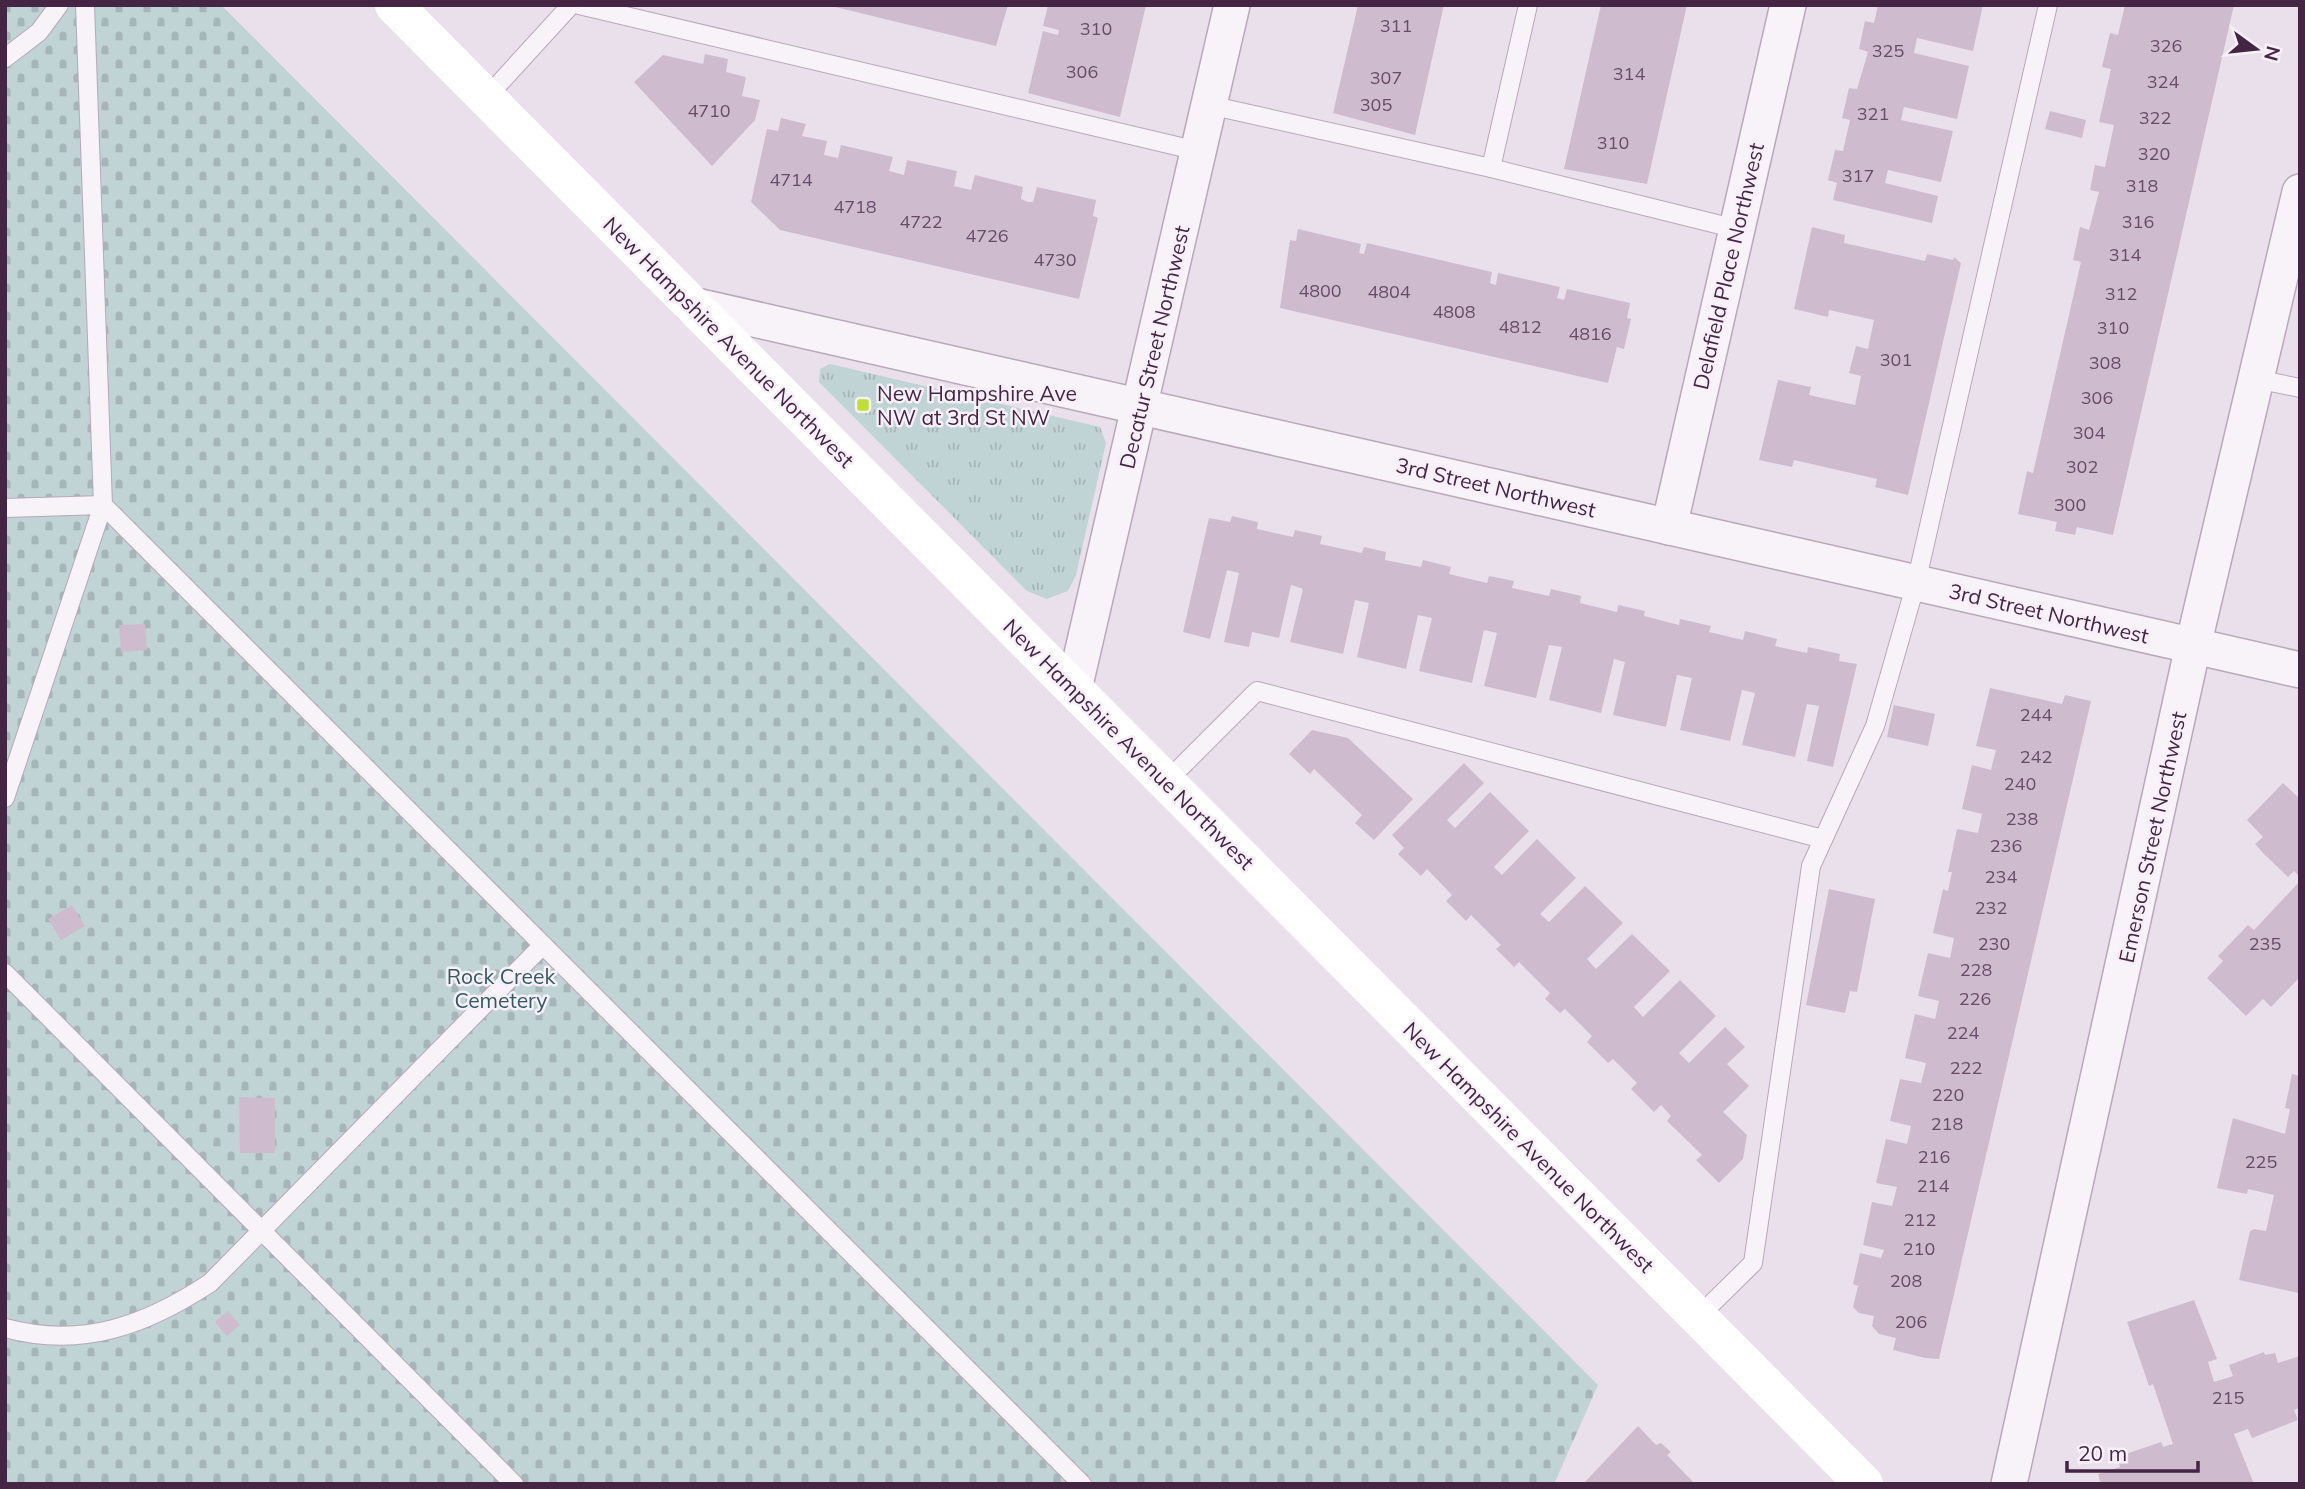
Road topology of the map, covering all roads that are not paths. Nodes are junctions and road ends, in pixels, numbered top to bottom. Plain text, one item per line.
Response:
1 (59, 5) edge
2 (85, 5) edge
3 (571, 5) edge
4 (579, 5) edge
5 (1231, 5) edge
6 (1528, 5) edge
7 (1788, 5) edge
8 (2048, 5) edge
9 (405, 9) edge
10 (5, 58) edge
11 (486, 98) junction
12 (1209, 106) junction
13 (1198, 151) junction
14 (1492, 168) junction
15 (2300, 192) edge
16 (1737, 229) junction
17 (692, 305) junction
18 (2256, 379) junction
19 (2300, 388) edge
20 (1140, 407) junction
21 (103, 505) junction
22 (5, 508) edge
23 (1669, 527) junction
24 (1916, 583) junction
25 (2193, 646) junction
26 (2300, 670) edge
27 (1074, 689) junction
28 (1166, 782) junction
29 (5, 798) edge
30 (1823, 839) junction
31 (543, 945) junction
32 (5, 973) edge
33 (261, 1229) junction
34 (1698, 1317) junction
35 (5, 1328) edge
36 (514, 1484) edge
37 (1082, 1484) edge
38 (1864, 1484) edge
39 (2009, 1484) edge

1 - 10 lane
2 - 21 lane
3 - 11 lane
4 - 13 lane
5 - 12 street, Decatur Street Northwest
6 - 14 lane
7 - 16 street, Delafield Place Northwest
8 - 24 lane
9 - 11 main road, New Hampshire Avenue Northwest
11 - 17 main road, New Hampshire Avenue Northwest
12 - 13 street, Decatur Street Northwest
12 - 14 lane
13 - 20 street, Decatur Street Northwest
14 - 16 lane
15 - 18 street, Emerson Street Northwest
16 - 23 street, Delafield Place Northwest
17 - 20 street, 3rd Street Northwest
17 - 27 main road, New Hampshire Avenue Northwest
18 - 19 lane
18 - 25 street, Emerson Street Northwest
20 - 23 street, 3rd Street Northwest
20 - 27 street, Decatur Street Northwest
21 - 22 lane
21 - 29 lane
21 - 31 lane
23 - 24 street, 3rd Street Northwest
24 - 25 street, 3rd Street Northwest
24 - 30 lane
25 - 26 street, 3rd Street Northwest
25 - 39 street, Emerson Street Northwest
27 - 28 main road, New Hampshire Avenue Northwest
28 - 30 lane
28 - 34 main road, New Hampshire Avenue Northwest
30 - 34 lane
31 - 33 lane
31 - 37 lane
32 - 33 lane
33 - 35 lane
33 - 36 lane
34 - 38 main road, New Hampshire Avenue Northwest

